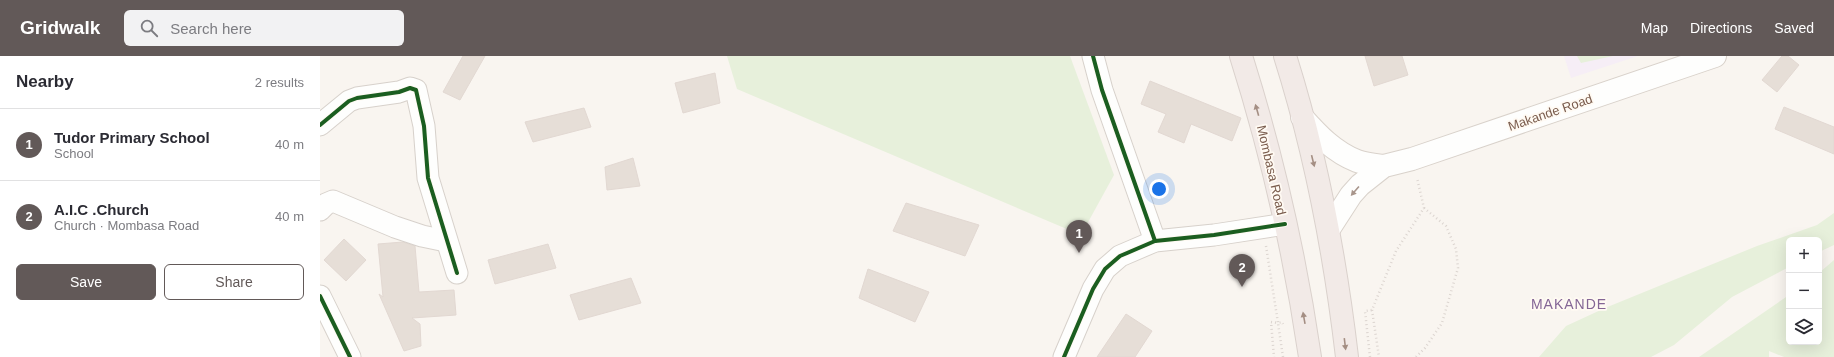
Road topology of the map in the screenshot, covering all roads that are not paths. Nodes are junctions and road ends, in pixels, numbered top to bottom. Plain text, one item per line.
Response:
1 (1093, 56) edge
2 (1241, 56) edge
3 (1285, 56) edge
4 (1715, 56) edge
5 (1302, 117) junction
6 (320, 125) edge
7 (1384, 166) junction
8 (320, 210) edge
9 (1285, 224) junction
10 (1329, 229) junction
11 (446, 241) junction
12 (1155, 241) junction
13 (457, 273) dead end
14 (320, 296) edge
15 (350, 357) edge
16 (1064, 357) edge
17 (1310, 357) edge
18 (1347, 357) edge

1 - 12 street
9 -> 2 highway, Mombasa Road
3 - 5 highway
4 - 7 main road, Makande Road
5 - 7 main road, Makande Road
5 -> 10 highway
6 - 11 street
7 -> 10 main road, Makande Road
8 - 11 street
9 - 12 street
17 -> 9 highway, Mombasa Road
10 -> 18 highway
11 - 13 street
12 - 16 street
14 - 15 street

